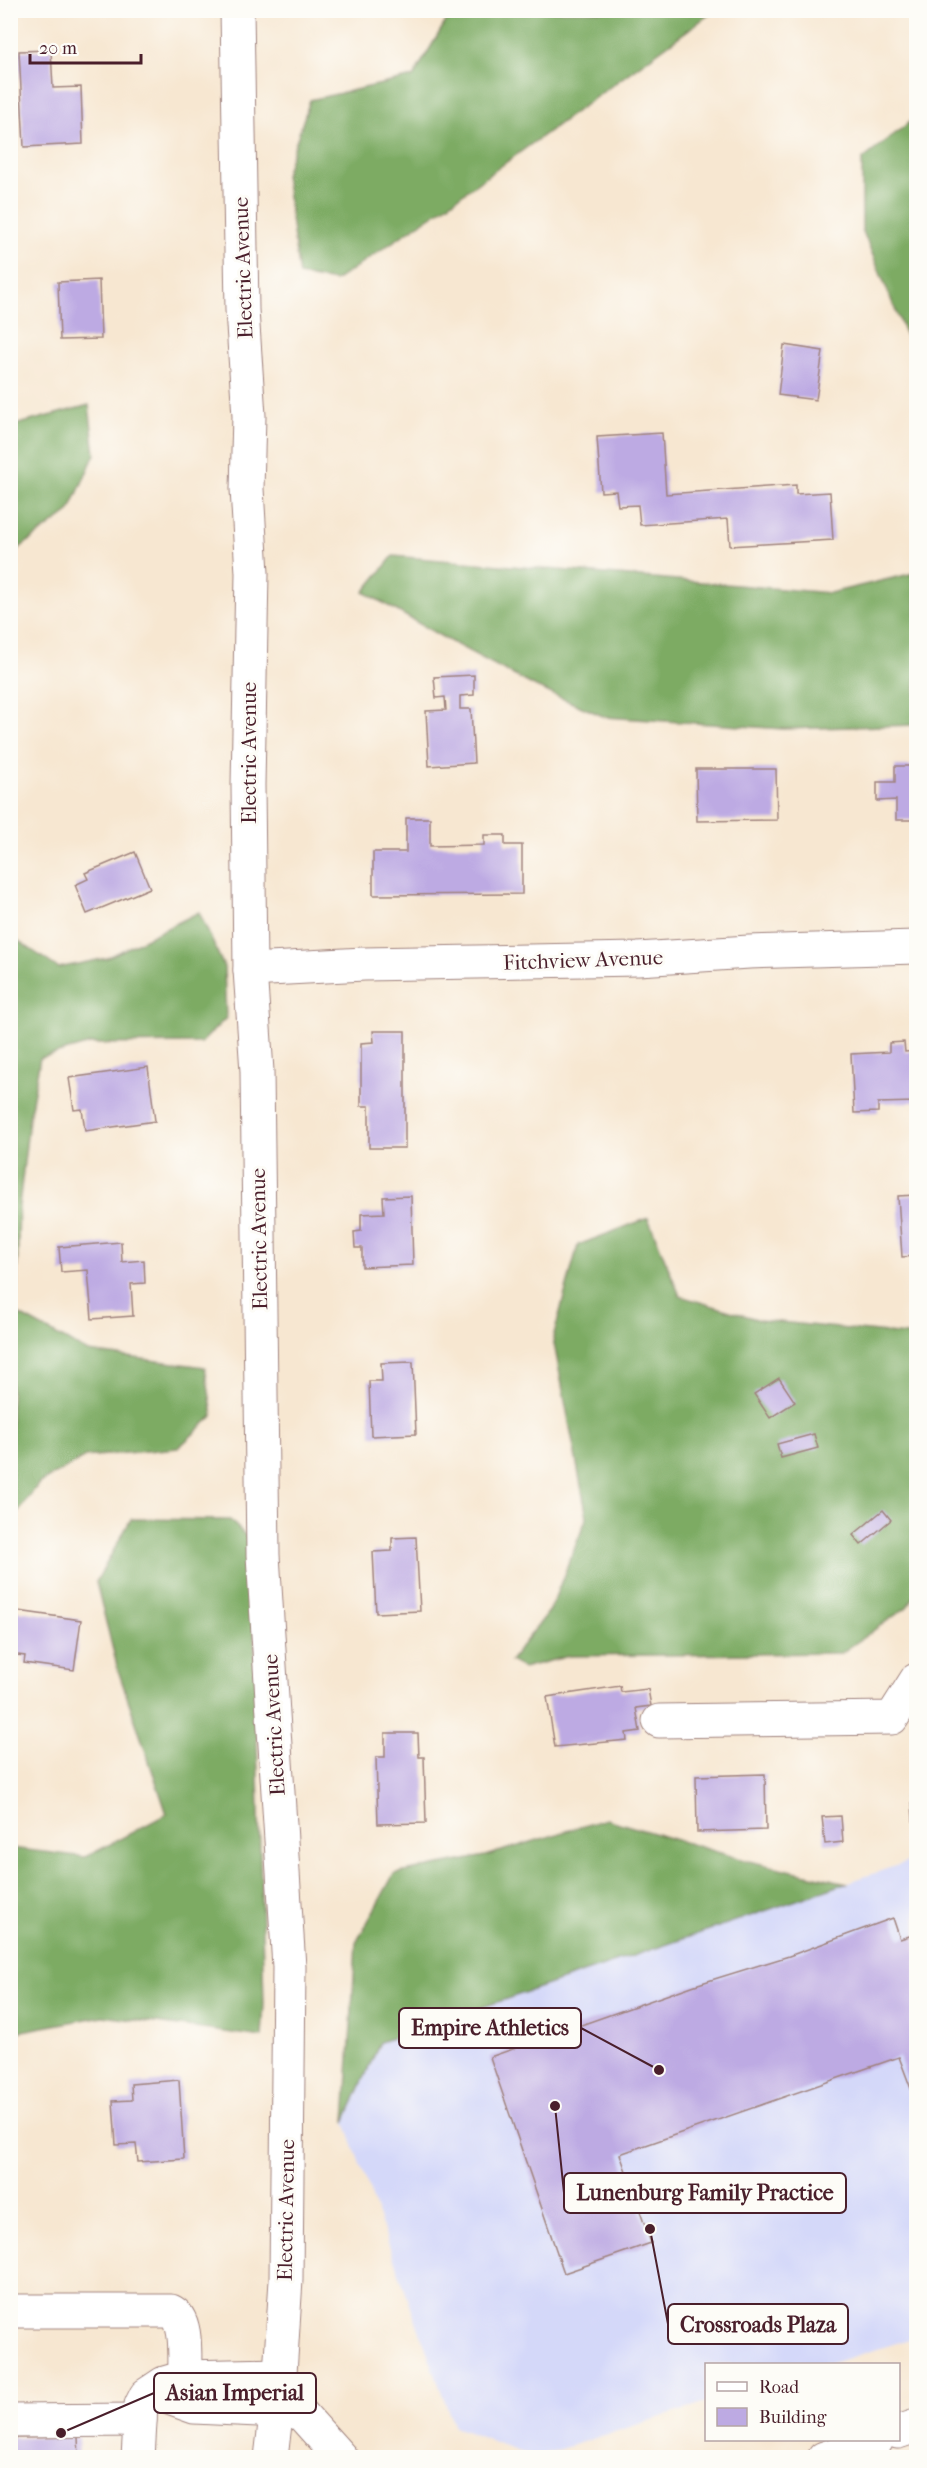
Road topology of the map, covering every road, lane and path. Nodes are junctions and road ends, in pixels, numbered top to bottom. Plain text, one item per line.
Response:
1 (237, 10) edge
2 (916, 947) edge
3 (250, 970) junction
4 (916, 1680) edge
5 (659, 1721) dead end
6 (10, 2311) edge
7 (185, 2377) junction
8 (285, 2400) junction
9 (146, 2406) junction
10 (10, 2421) edge
11 (916, 2426) edge
12 (900, 2431) edge
13 (871, 2441) edge
14 (138, 2457) edge
15 (271, 2457) edge
16 (318, 2457) edge
17 (341, 2457) edge
18 (824, 2457) edge

1 - 3 main road, Electric Avenue
2 - 3 main road, Fitchview Avenue
3 - 8 main road, Electric Avenue
4 - 5 main road
6 - 7 main road
7 - 8 main road
7 - 9 main road
8 - 9 main road
8 - 15 main road, Electric Avenue
8 - 16 main road
8 - 17 main road
9 - 10 main road
9 - 14 main road
11 - 12 main road
13 - 18 main road

